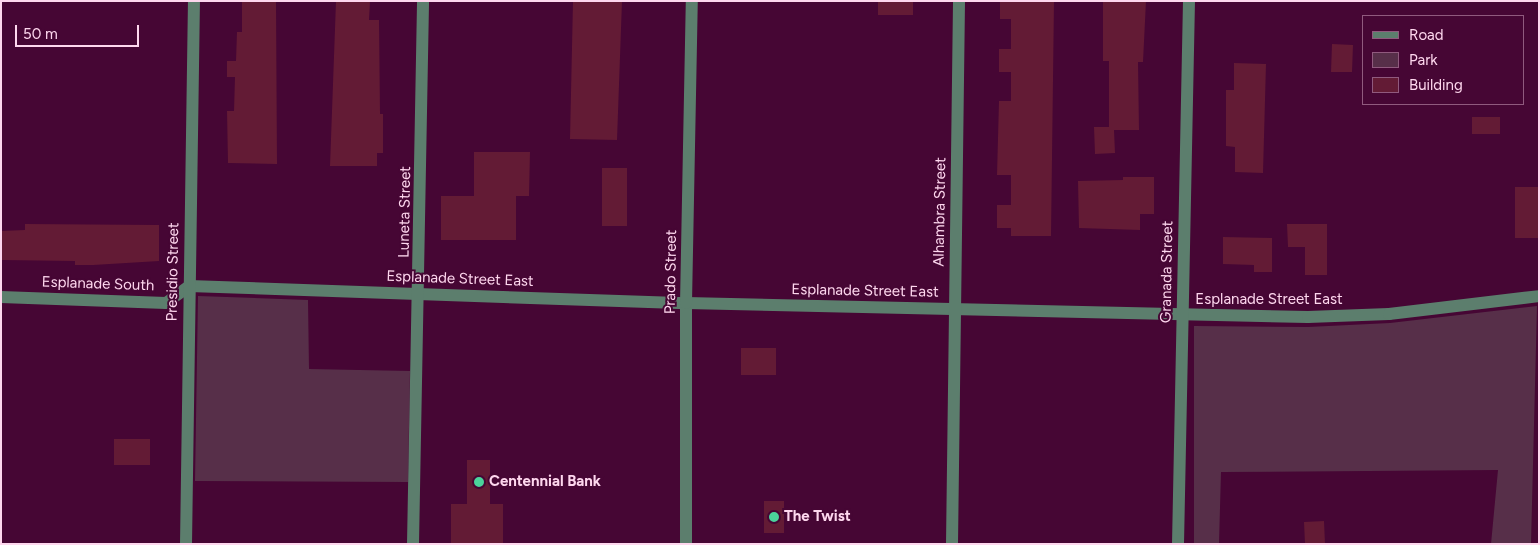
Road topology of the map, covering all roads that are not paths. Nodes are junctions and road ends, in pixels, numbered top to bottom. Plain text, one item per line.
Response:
1 (194, 1) edge
2 (423, 1) edge
3 (692, 1) edge
4 (958, 1) edge
5 (1189, 1) edge
6 (189, 286) junction
7 (420, 294) junction
8 (1539, 296) edge
9 (1, 297) edge
10 (686, 303) junction
11 (955, 310) junction
12 (1182, 316) junction
13 (186, 544) edge
14 (413, 544) edge
15 (686, 544) edge
16 (952, 544) edge
17 (1178, 544) edge

1 - 6 street, Presidio Street
2 - 7 street, Luneta Street
3 - 10 street, Prado Street
4 - 11 street, Alhambra Street
5 - 12 street, Granada Street
6 - 7 street, Esplanade Street East
6 - 9 street, Esplanade South
6 - 13 street, Presidio Street
7 - 10 street, Esplanade Street East
7 - 14 street, Luneta Street
8 - 12 street, Esplanade Street East
10 - 11 street, Esplanade Street East
10 - 15 street, Prado Street
11 - 12 street, Esplanade Street East
11 - 16 street, Alhambra Street
12 - 17 street, Granada Street

